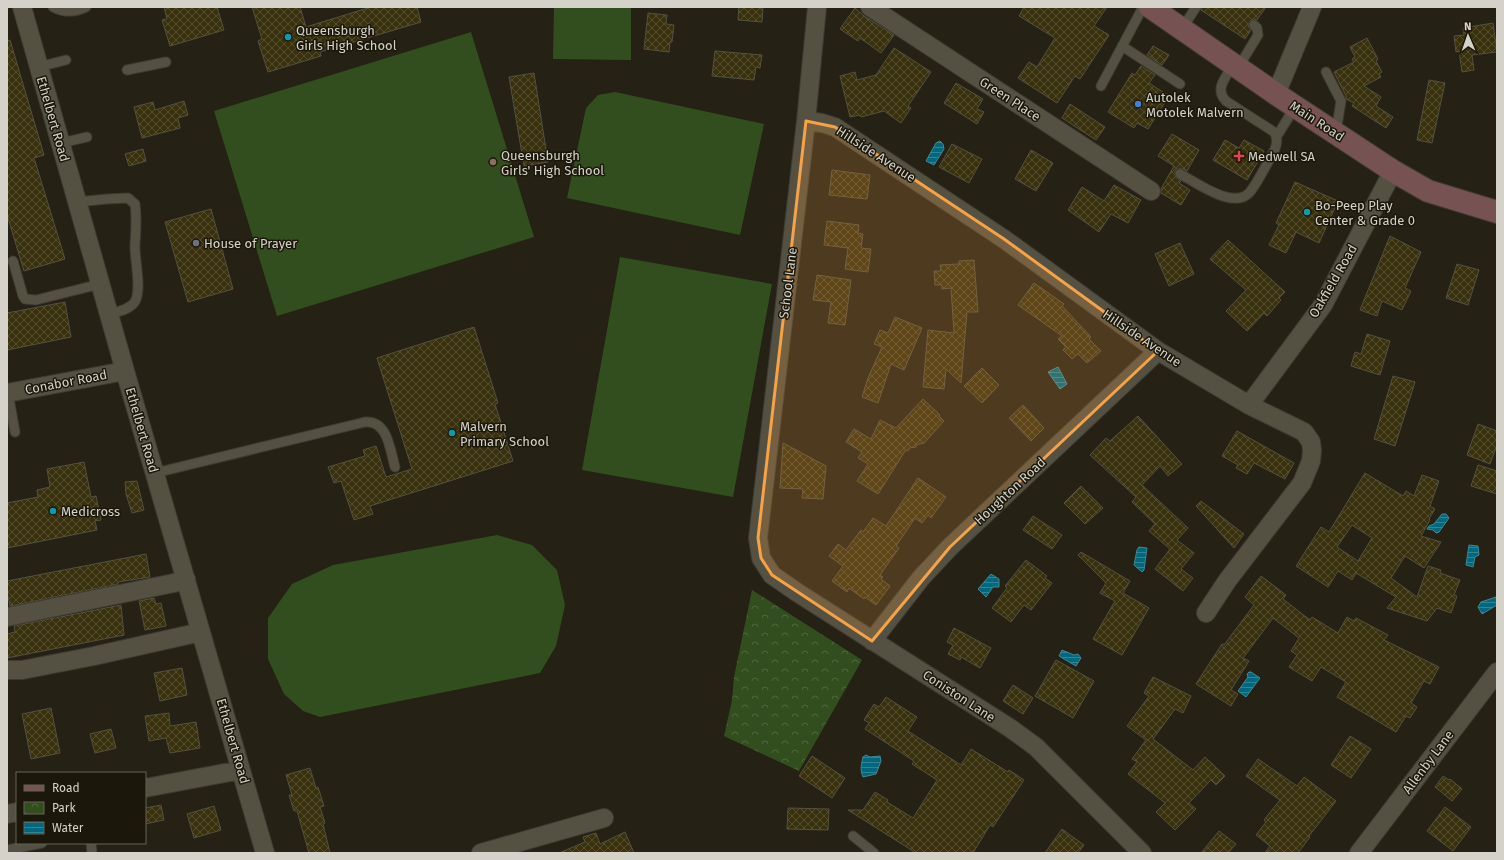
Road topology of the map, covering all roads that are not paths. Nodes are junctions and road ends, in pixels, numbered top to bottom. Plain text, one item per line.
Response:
1 (22, 7) edge
2 (54, 7) edge
3 (86, 7) edge
4 (817, 7) edge
5 (870, 7) edge
6 (1143, 7) edge
7 (1150, 7) edge
8 (1196, 7) edge
9 (1312, 7) edge
10 (1254, 25) dead end
11 (1182, 29) junction
12 (1122, 46) junction
13 (66, 60) dead end
14 (166, 62) dead end
15 (1236, 66) junction
16 (38, 67) junction
17 (127, 70) dead end
18 (1326, 72) dead end
19 (1180, 84) dead end
20 (1102, 86) dead end
21 (1276, 94) junction
22 (1295, 106) junction
23 (806, 121) junction
24 (1336, 134) junction
25 (1276, 136) junction
26 (88, 137) dead end
27 (61, 143) junction
28 (1393, 171) junction
29 (1180, 174) dead end
30 (1151, 191) dead end
31 (77, 202) junction
32 (1497, 212) edge
33 (13, 261) dead end
34 (100, 284) junction
35 (109, 314) junction
36 (1158, 351) junction
37 (125, 371) junction
38 (8, 393) edge
39 (1249, 405) junction
40 (15, 432) dead end
41 (395, 467) dead end
42 (155, 473) junction
43 (761, 558) joint
44 (186, 579) junction
45 (1206, 613) dead end
46 (7, 617) edge
47 (201, 632) junction
48 (872, 641) junction
49 (7, 670) edge
50 (1497, 672) edge
51 (241, 770) junction
52 (146, 788) edge
53 (604, 818) dead end
54 (853, 836) dead end
55 (37, 844) edge
56 (7, 850) edge
57 (1139, 852) edge
58 (265, 853) edge
59 (481, 853) edge
60 (874, 853) edge
61 (1359, 853) edge

1 - 16 street, Ethelbert Road
2 - 3 lane
4 - 23 street, School Lane
5 - 30 street, Green Place
6 - 12 lane
7 - 11 main road, Main Road
8 - 11 lane
9 - 21 street
10 - 15 lane
11 - 15 main road, Main Road
12 - 19 lane
12 - 20 lane
13 - 16 lane
14 - 17 lane
15 - 21 main road, Main Road
15 - 25 lane
16 - 27 street, Ethelbert Road
18 - 24 lane
21 - 22 main road, Main Road
22 - 24 main road, Main Road
22 - 25 lane
23 - 36 street, Hillside Avenue
23 - 43 street, School Lane
24 - 28 main road, Main Road
25 - 29 lane
26 - 27 lane
27 - 31 street, Ethelbert Road
28 - 32 main road, Main Road
28 - 39 street, Oakfield Road
31 - 34 street, Ethelbert Road
31 - 35 lane
33 - 34 lane
34 - 35 street, Ethelbert Road
35 - 37 street, Ethelbert Road
36 - 39 street, Hillside Avenue
36 - 48 street, Houghton Road
37 - 38 street, Conabor Road
37 - 42 street, Ethelbert Road
38 - 40 lane
39 - 45 street, Hillside Avenue
41 - 42 lane
42 - 44 street, Ethelbert Road
43 - 48 street, Coniston Lane
44 - 46 street
44 - 47 street, Ethelbert Road
47 - 49 street
47 - 51 street, Ethelbert Road
48 - 57 street, Coniston Lane
50 - 61 street, Allenby Lane
51 - 52 street
51 - 58 street, Ethelbert Road
53 - 59 street
54 - 60 lane
55 - 56 lane

